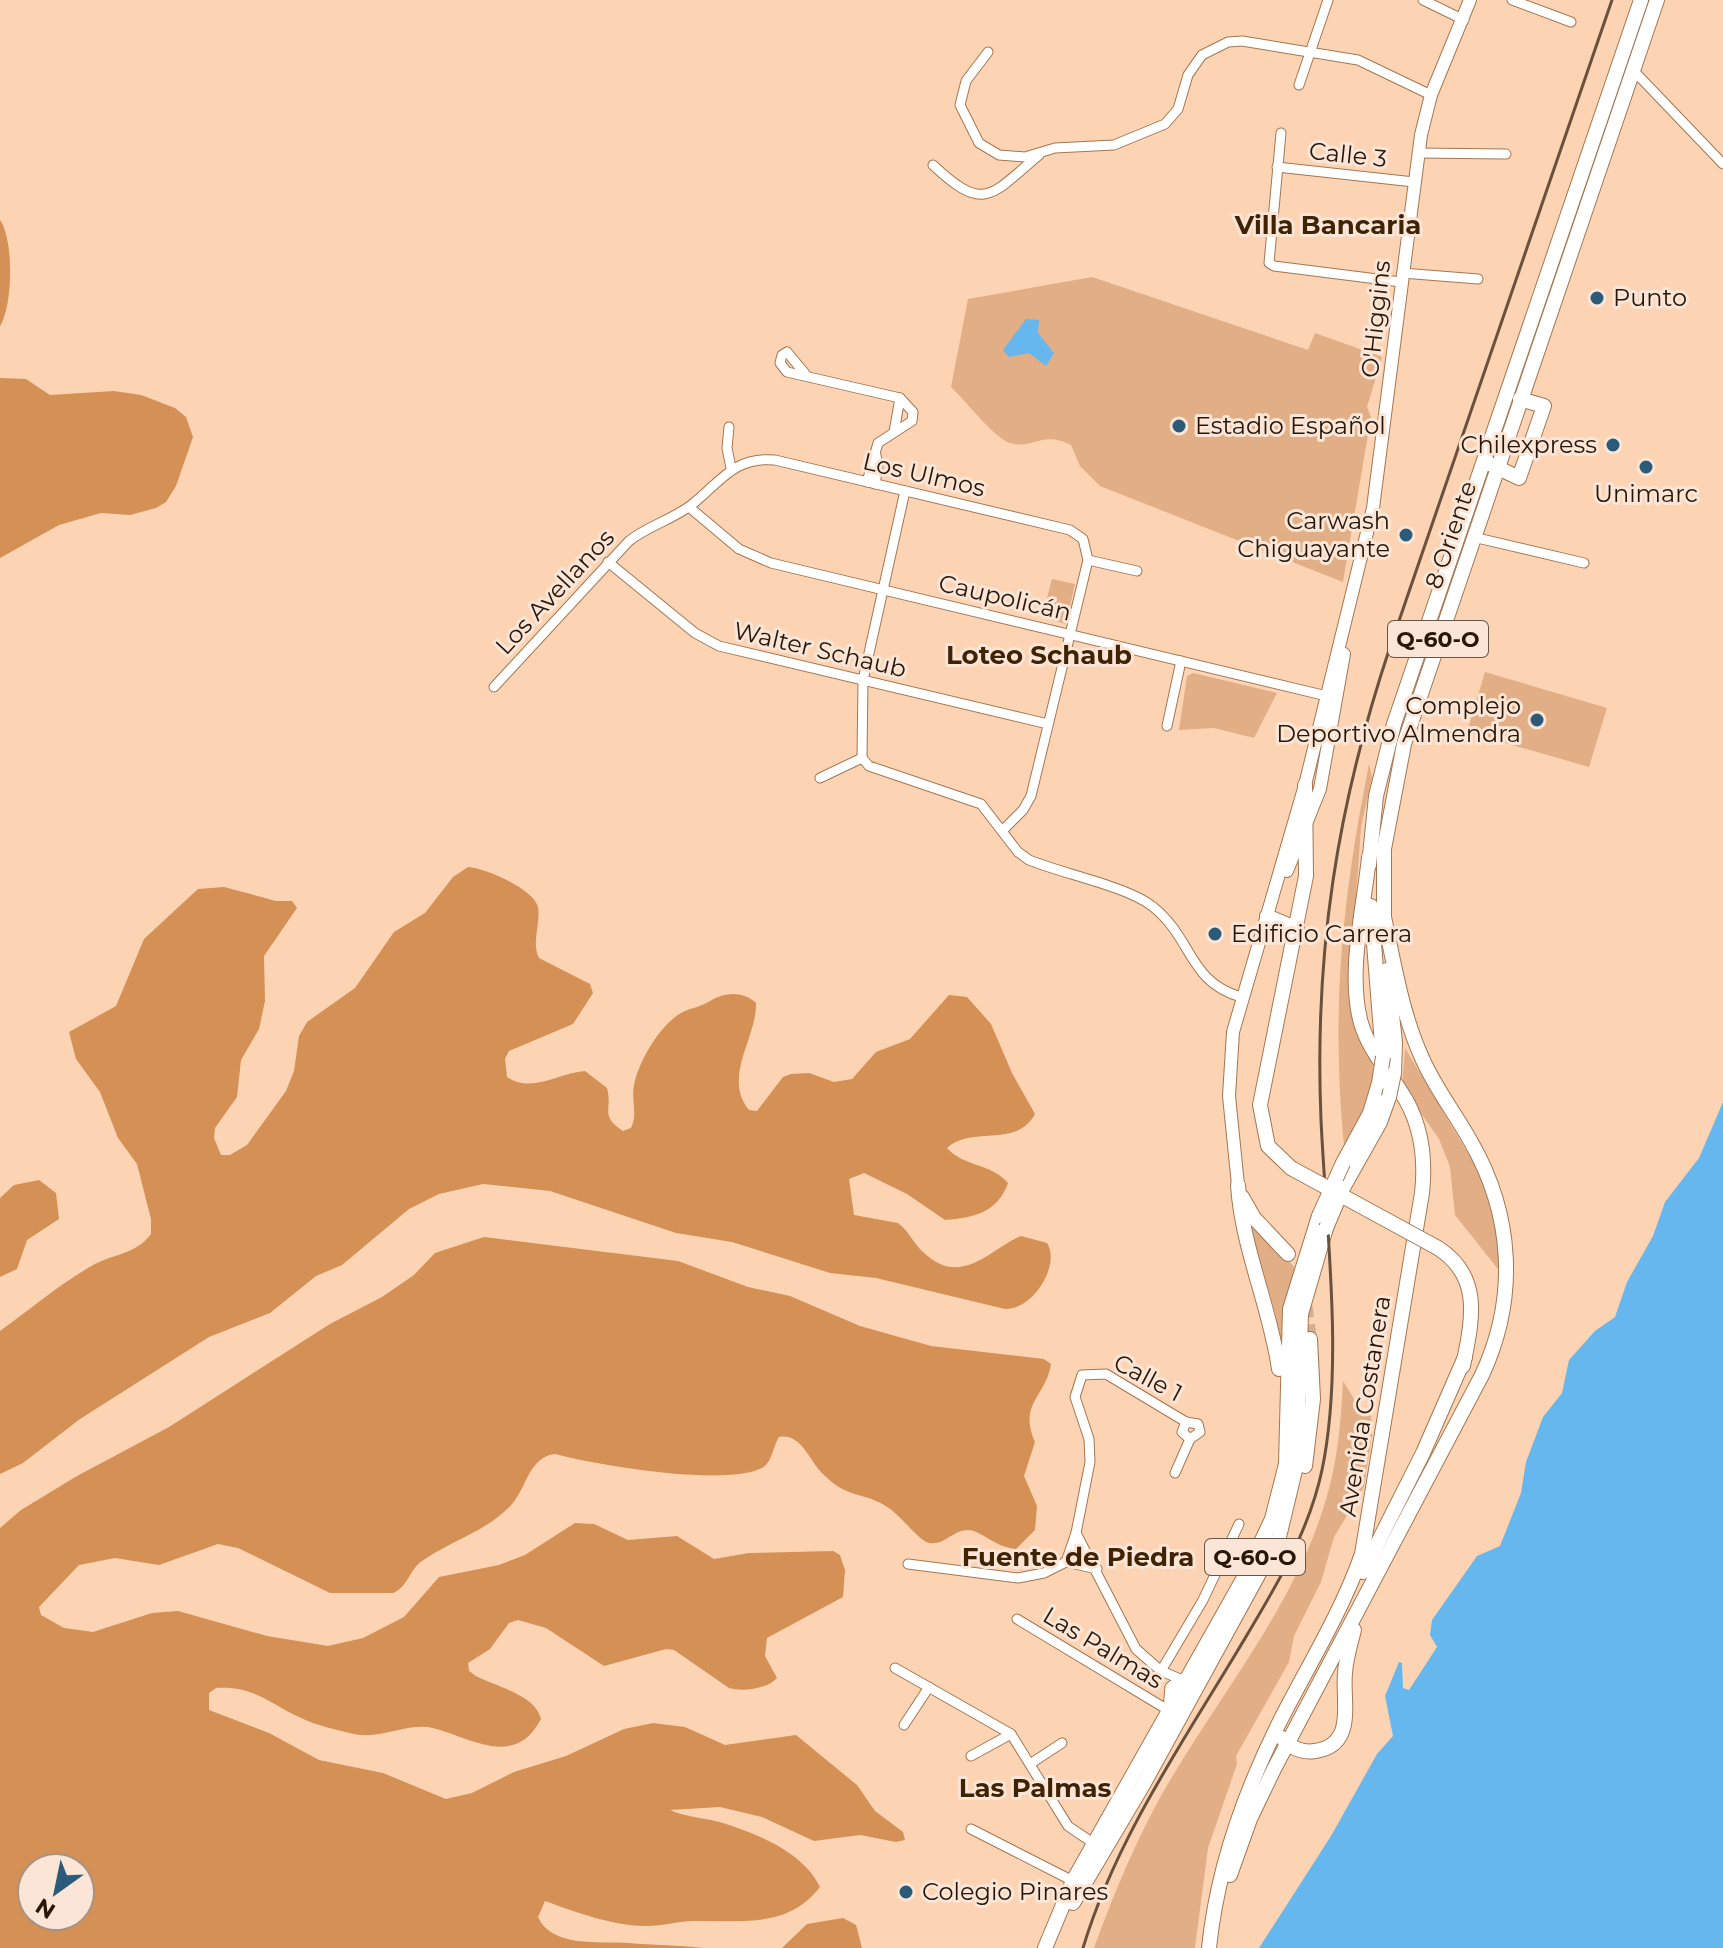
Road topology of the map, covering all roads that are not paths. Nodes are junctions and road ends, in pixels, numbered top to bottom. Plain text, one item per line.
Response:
1 (1328, 0) edge
2 (1423, 0) edge
3 (1470, 0) edge
4 (1480, 0) edge
5 (1512, 0) edge
6 (1641, 0) edge
7 (1657, 0) edge
8 (1464, 20) junction
9 (1571, 22) dead end
10 (1625, 46) junction
11 (988, 52) dead end
12 (1310, 53) junction
13 (1633, 70) junction
14 (1614, 78) junction
15 (1299, 85) dead end
16 (1431, 95) junction
17 (1281, 133) dead end
18 (1041, 152) junction
19 (1418, 153) junction
20 (1506, 154) dead end
21 (1723, 164) edge
22 (933, 165) dead end
23 (1277, 167) junction
24 (1414, 182) junction
25 (1402, 277) junction
26 (1478, 279) dead end
27 (807, 376) dead end
28 (900, 398) junction
29 (1520, 399) junction
30 (729, 427) dead end
31 (894, 432) junction
32 (1485, 453) junction
33 (731, 468) junction
34 (1496, 470) junction
35 (871, 483) junction
36 (905, 491) junction
37 (689, 507) junction
38 (1473, 537) junction
39 (1088, 560) junction
40 (608, 562) junction
41 (1584, 563) dead end
42 (1137, 571) dead end
43 (883, 590) junction
44 (1070, 634) junction
45 (1181, 661) junction
46 (863, 680) junction
47 (494, 687) dead end
48 (1333, 697) junction
49 (1048, 724) junction
50 (1167, 726) dead end
51 (862, 758) junction
52 (820, 778) dead end
53 (1305, 785) junction
54 (1307, 827) junction
55 (1002, 831) junction
56 (1369, 857) junction
57 (1267, 916) junction
58 (1384, 917) junction
59 (1297, 929) junction
60 (1241, 997) junction
61 (1238, 1185) junction
62 (1323, 1222) junction
63 (1264, 1228) junction
64 (1244, 1235) junction
65 (1288, 1254) dead end
66 (1310, 1339) tunnel mouth
67 (1292, 1352) junction
68 (1465, 1357) junction
69 (1287, 1420) junction
70 (1186, 1422) junction
71 (1190, 1439) junction
72 (1175, 1473) dead end
73 (1428, 1477) junction
74 (1239, 1524) dead end
75 (1076, 1533) junction
76 (1279, 1537) junction
77 (1066, 1562) junction
78 (908, 1564) dead end
79 (1097, 1569) junction
80 (1366, 1594) junction
81 (1342, 1602) junction
82 (1017, 1619) dead end
83 (895, 1668) dead end
84 (1161, 1671) junction
85 (1179, 1682) junction
86 (929, 1687) junction
87 (1188, 1704) junction
88 (1168, 1710) junction
89 (904, 1725) dead end
90 (1277, 1726) junction
91 (1011, 1734) junction
92 (1062, 1743) dead end
93 (1287, 1743) junction
94 (971, 1756) dead end
95 (1030, 1764) junction
96 (971, 1829) dead end
97 (1093, 1843) junction
98 (1073, 1881) junction
99 (1045, 1948) edge
100 (1055, 1948) edge
101 (1211, 1948) edge

1 - 12 street
2 - 8 street
3 - 8 main road, O'Higgins
4 - 8 main road, O'Higgins
5 - 9 street
6 - 10 main road, 8 Oriente / Q-60-O
7 - 13 main road, 8 Oriente / Q-60-O
8 - 16 main road, O'Higgins
10 - 13 main road
10 - 14 main road, 8 Oriente / Q-60-O
11 - 18 street
12 - 15 street
12 - 16 street
12 - 18 street
13 - 14 main road
13 - 21 street
13 - 29 main road, 8 Oriente / Q-60-O
14 - 32 main road, 8 Oriente / Q-60-O
16 - 19 main road, O'Higgins
17 - 23 street
18 - 22 street
19 - 20 street
19 - 24 main road, O'Higgins
23 - 24 street, Calle 3
23 - 25 street
24 - 25 main road, O'Higgins
25 - 26 street
25 - 48 main road, O'Higgins
27 - 28 street
28 - 31 street
28 - 31 street
29 - 34 main road, 8 Oriente / Q-60-O
29 - 34 main road
30 - 33 street
31 - 35 street
32 - 34 main road
32 - 56 main road, 8 Oriente / Q-60-O
33 - 35 street, Los Ulmos
33 - 37 street, Los Avellanos
34 - 38 main road, 8 Oriente / Q-60-O
35 - 36 street, Los Ulmos
36 - 39 street, Los Ulmos
36 - 43 street
37 - 40 street, Los Avellanos
37 - 43 street, Caupolicán
38 - 41 street
38 - 58 main road, 8 Oriente / Q-60-O
39 - 42 street
39 - 44 street
40 - 46 street, Walter Schaub
40 - 47 street, Los Avellanos
43 - 44 street, Caupolicán
43 - 46 street
44 - 45 street, Caupolicán
44 - 49 street
45 - 48 street, Caupolicán
45 - 50 street
46 - 49 street, Walter Schaub
46 - 51 street
48 - 53 main road, O'Higgins
48 - 54 main road, O'Higgins
49 - 55 street
51 - 52 street
51 - 55 street
53 - 54 main road
53 - 57 main road, O'Higgins
54 - 57 main road, O'Higgins
54 - 59 main road
55 - 60 street
56 - 62 main road, 8 Oriente / Q-60-O, bridge
56 - 81 main road, Avenida Costanera
57 - 59 main road
57 - 60 main road, O'Higgins
58 - 62 main road, 8 Oriente / Q-60-O, bridge
58 - 73 main road, Avenida Costanera
59 - 68 main road, bridge
60 - 61 main road, O'Higgins
61 - 63 main road
61 - 64 main road
62 - 67 main road, Q-60-O
63 - 64 main road
63 - 65 main road
64 - 69 main road
66 - 76 main road
67 - 69 main road, Q-60-O
67 - 76 main road, Q-60-O
68 - 73 main road
68 - 81 main road
69 - 85 main road, Q-60-O
70 - 71 street, Calle 1
70 - 71 street, Calle 1
70 - 75 street, Calle 1
71 - 72 street, Calle 1
73 - 80 main road, Avenida Costanera
74 - 84 street
75 - 77 street
75 - 79 street
76 - 87 main road, Q-60-O
77 - 78 street
77 - 79 street
79 - 84 street
80 - 93 main road, Avenida Costanera
80 - 93 main road
81 - 90 main road, Avenida Costanera
82 - 88 street, Las Palmas
83 - 86 street
84 - 85 street
85 - 87 main road
85 - 88 main road, Q-60-O
86 - 89 street
86 - 91 street
87 - 100 main road, Q-60-O
88 - 97 main road, Q-60-O
90 - 93 main road
90 - 101 main road, Avenida Costanera
91 - 94 street
91 - 95 street
92 - 95 street
93 - 101 main road, Avenida Costanera
95 - 97 street
96 - 98 street
97 - 98 main road, Q-60-O
98 - 99 main road, Q-60-O

